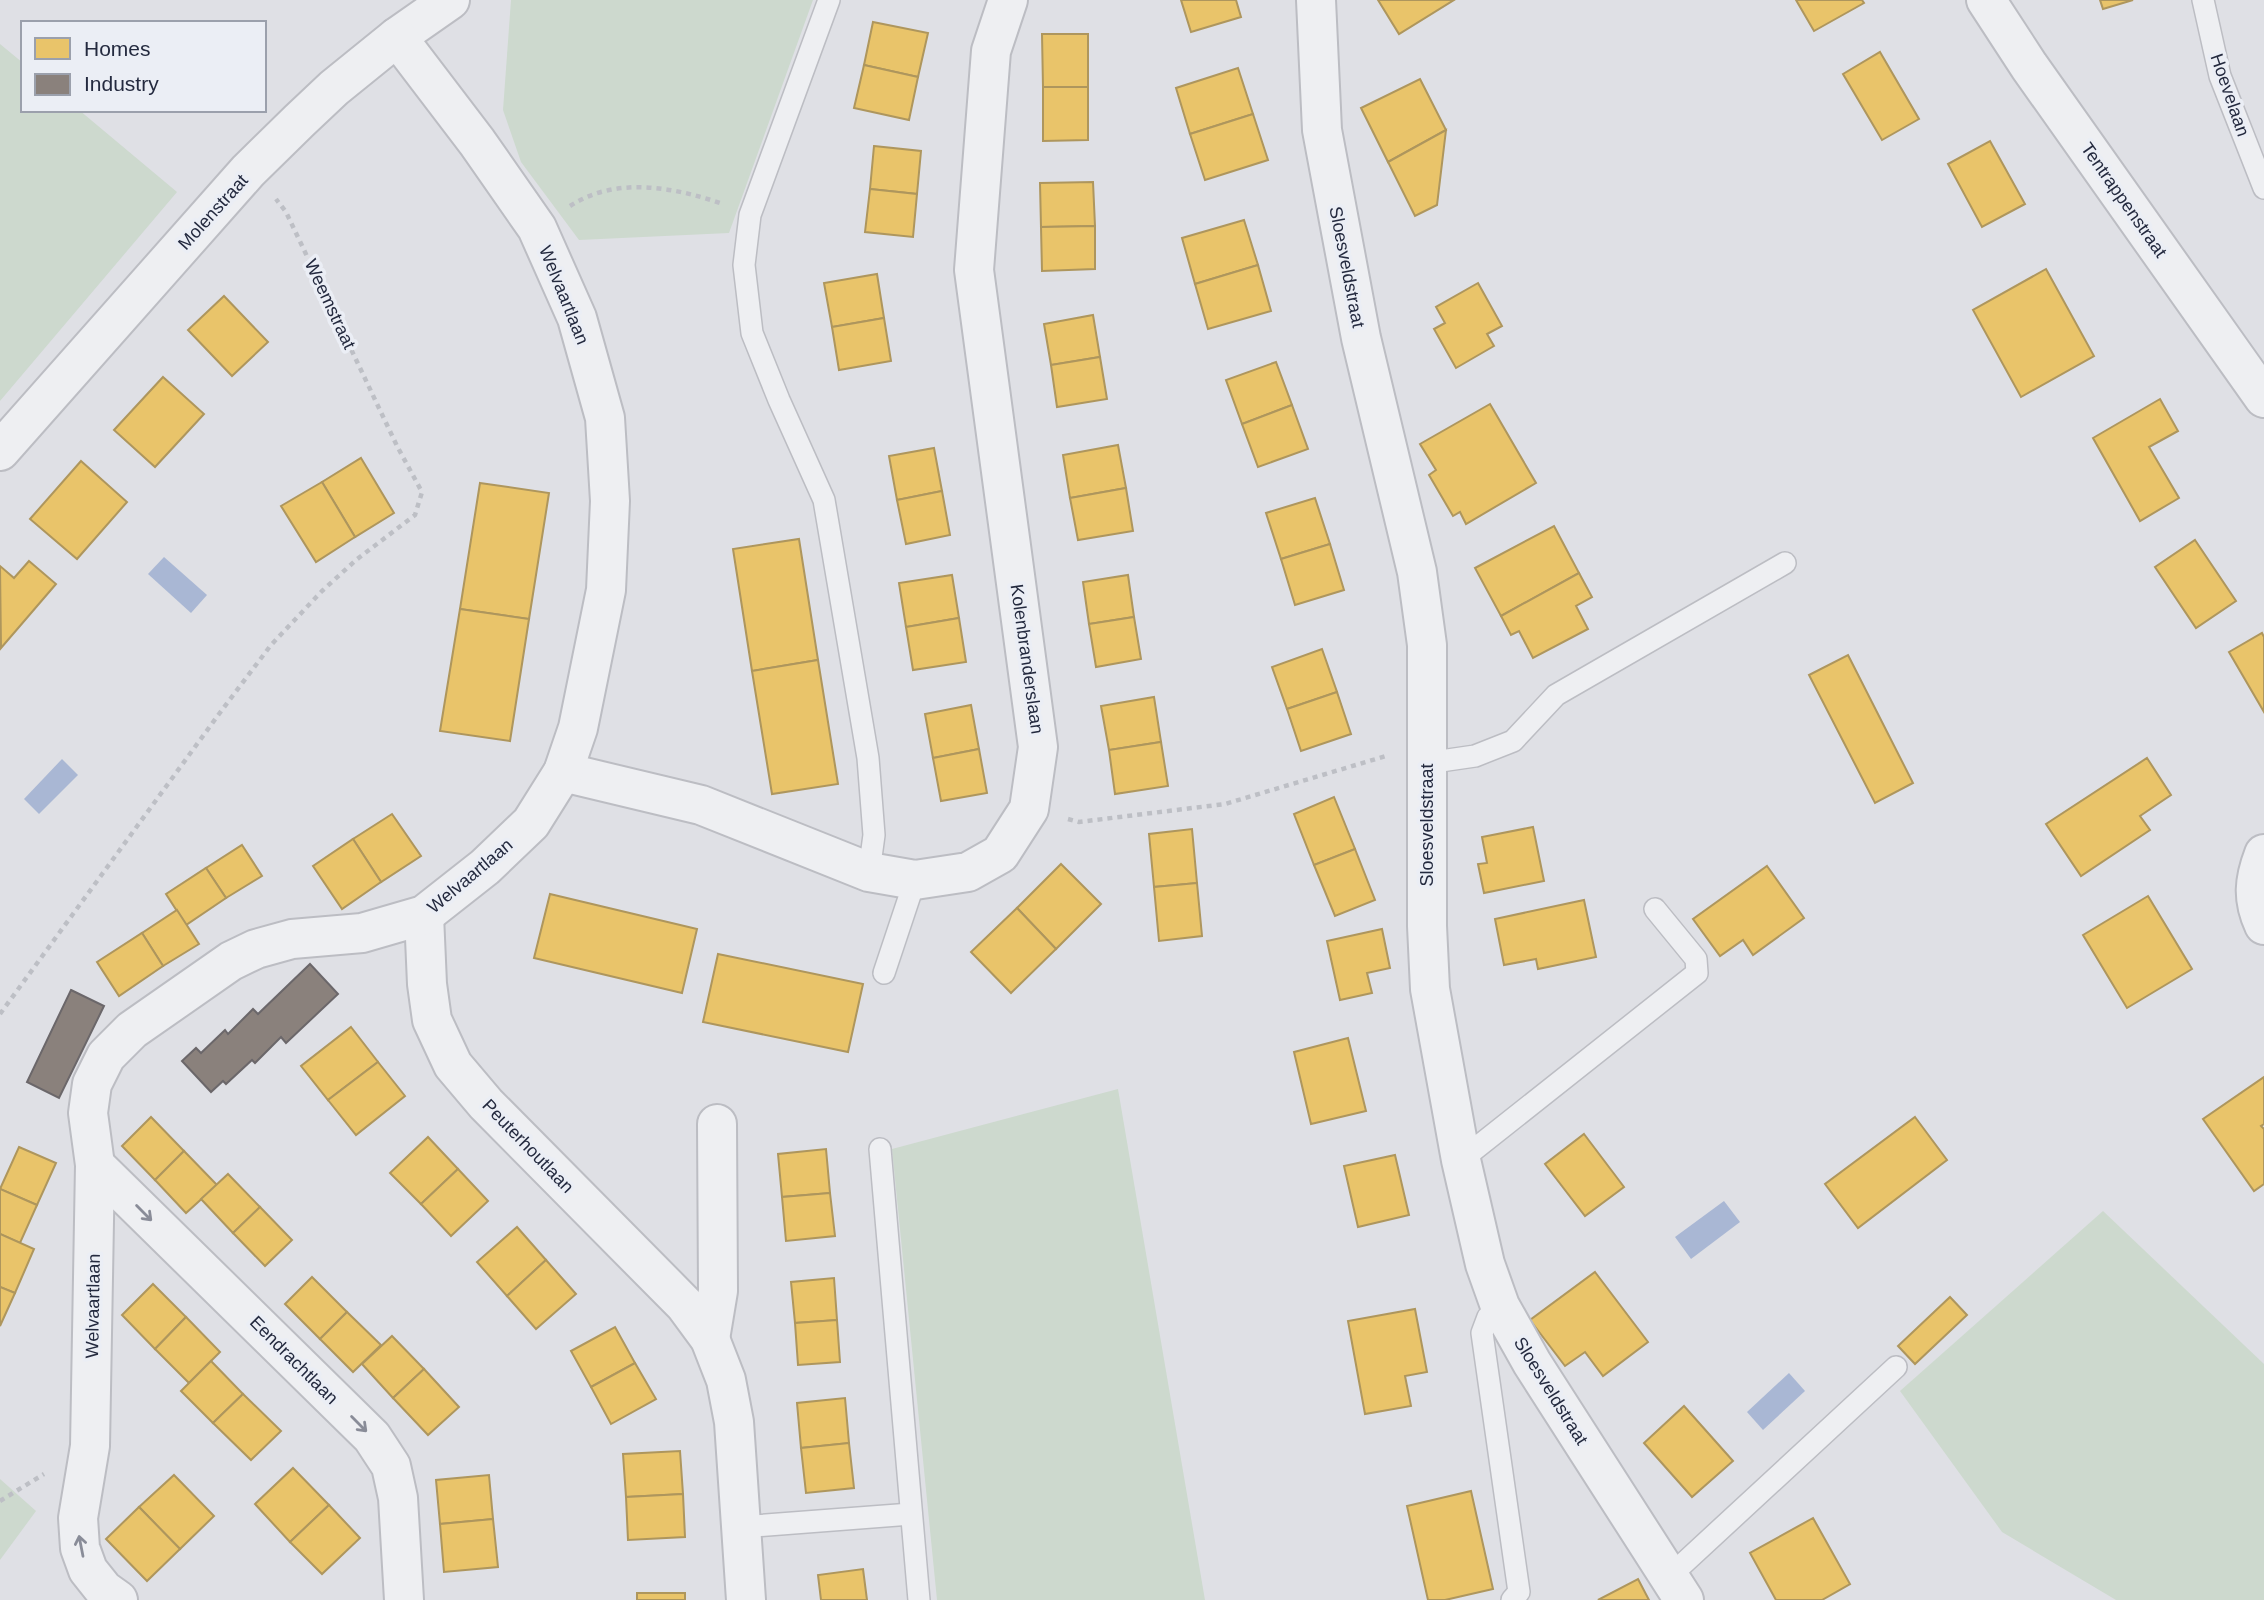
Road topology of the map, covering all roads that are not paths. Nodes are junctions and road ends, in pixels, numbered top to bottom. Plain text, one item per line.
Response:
1 (450, 0) edge
2 (829, 0) edge
3 (1007, 0) edge
4 (1316, 0) edge
5 (1986, 0) edge
6 (2203, 0) edge
7 (397, 37) junction
8 (2264, 188) edge
9 (2264, 398) edge
10 (0, 451) edge
11 (1785, 563) dead end
12 (1427, 757) junction
13 (563, 772) junction
14 (2264, 854) edge
15 (869, 872) junction
16 (915, 880) junction
17 (1655, 909) dead end
18 (424, 915) junction
19 (2264, 925) edge
20 (884, 974) dead end
21 (717, 1124) dead end
22 (880, 1149) dead end
23 (1461, 1160) junction
24 (95, 1165) junction
25 (1500, 1306) junction
26 (710, 1339) junction
27 (1896, 1367) dead end
28 (911, 1514) junction
29 (741, 1527) junction
30 (1677, 1588) edge
31 (118, 1600) edge
32 (404, 1600) edge
33 (746, 1600) edge
34 (919, 1600) edge
35 (1512, 1600) edge

1 - 7 street, Molenstraat
2 - 15 lane
3 - 16 street, Kolenbranderslaan
4 - 12 street, Sloesveldstraat
5 - 9 street, Tentrappenstraat
6 - 8 lane, Hoevelaan
7 - 10 street, Molenstraat
7 - 13 street, Welvaartlaan
11 - 12 lane
12 - 23 street, Sloesveldstraat
13 - 15 street, Kolenbranderslaan
13 - 18 street, Welvaartlaan
14 - 19 street
15 - 16 street, Kolenbranderslaan
16 - 20 lane
17 - 23 lane
18 - 24 street, Welvaartlaan
18 - 26 street, Peuterhoutlaan
21 - 26 street
22 - 28 lane
23 - 25 street, Sloesveldstraat
31 -> 24 street, Welvaartlaan
24 -> 32 street, Eendrachtlaan
25 - 30 street, Sloesveldstraat
25 - 35 lane
26 - 29 street, Peuterhoutlaan
27 - 30 lane
28 - 29 lane
28 - 34 lane
29 - 33 street, Peuterhoutlaan

